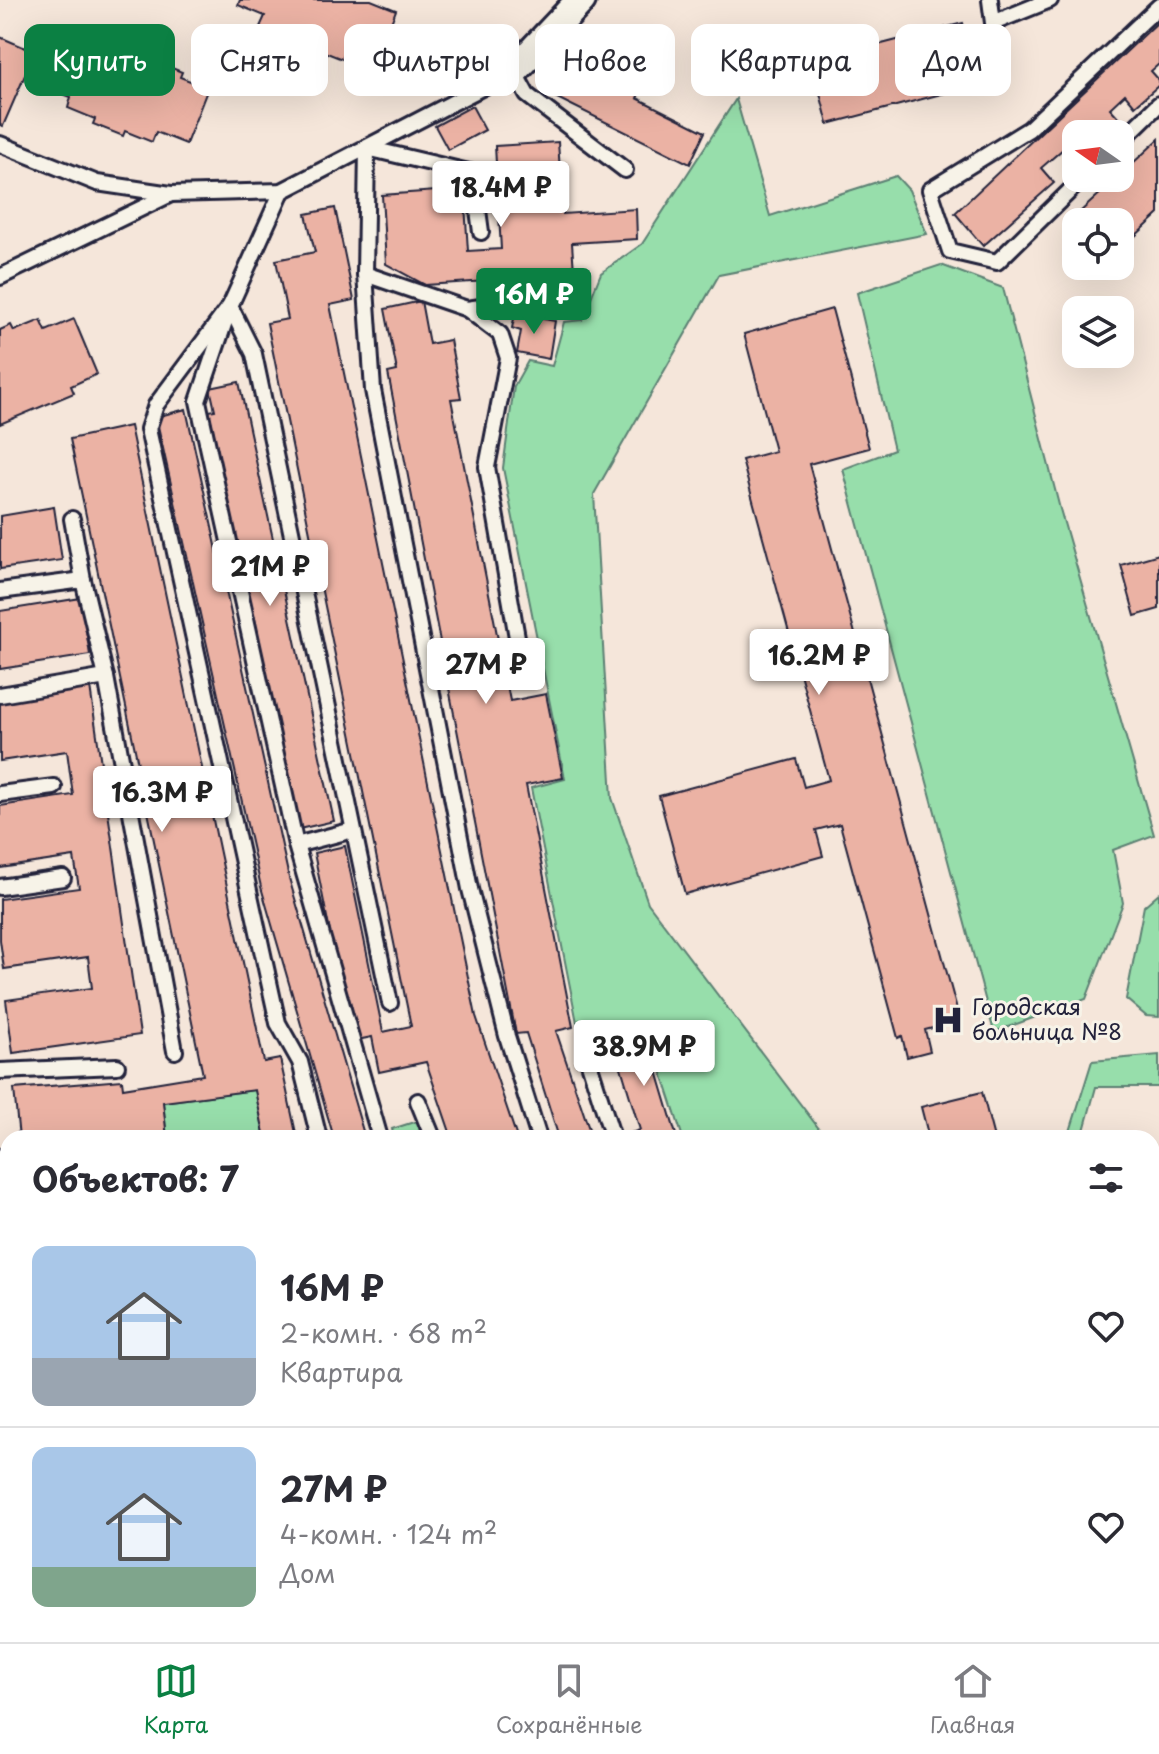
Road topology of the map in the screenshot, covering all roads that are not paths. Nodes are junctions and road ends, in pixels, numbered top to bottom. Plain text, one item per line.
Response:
1 (581, 0) edge
2 (990, 0) edge
3 (1050, 0) edge
4 (1159, 6) edge
5 (519, 66) edge
6 (519, 80) edge
7 (466, 96) edge
8 (1159, 104) edge
9 (1134, 128) edge
10 (0, 144) edge
11 (367, 148) junction
12 (625, 170) dead end
13 (282, 191) junction
14 (1069, 192) edge
15 (171, 194) junction
16 (481, 232) dead end
17 (365, 274) junction
18 (0, 277) edge
19 (535, 299) dead end
20 (230, 306) junction
21 (467, 309) junction
22 (72, 519) dead end
23 (83, 580) junction
24 (0, 591) edge
25 (106, 677) junction
26 (524, 677) dead end
27 (0, 695) edge
28 (54, 787) dead end
29 (0, 794) edge
30 (353, 830) junction
31 (296, 845) junction
32 (63, 878) dead end
33 (0, 887) edge
34 (390, 1003) dead end
35 (175, 1051) dead end
36 (589, 1063) dead end
37 (117, 1066) dead end
38 (0, 1071) edge
39 (418, 1101) dead end
40 (317, 1130) edge
41 (378, 1130) edge
42 (430, 1130) edge
43 (536, 1130) edge
44 (610, 1130) edge

1 - 5 street
2 - 3 lane
4 - 14 lane
6 - 12 lane
7 - 11 lane
8 - 9 lane
10 - 15 lane
11 - 13 lane
11 - 16 lane
11 - 17 lane
13 - 15 lane
13 - 20 lane
15 - 18 lane
17 - 21 lane
17 - 43 lane
19 - 21 lane
20 - 30 lane
20 - 31 lane
20 - 40 lane
21 - 26 lane
22 - 23 lane
23 - 24 lane
23 - 25 lane
25 - 27 lane
25 - 35 lane
28 - 29 lane
30 - 31 lane
30 - 34 lane
31 - 41 lane
32 - 33 lane
36 - 44 lane
37 - 38 lane
39 - 42 lane

